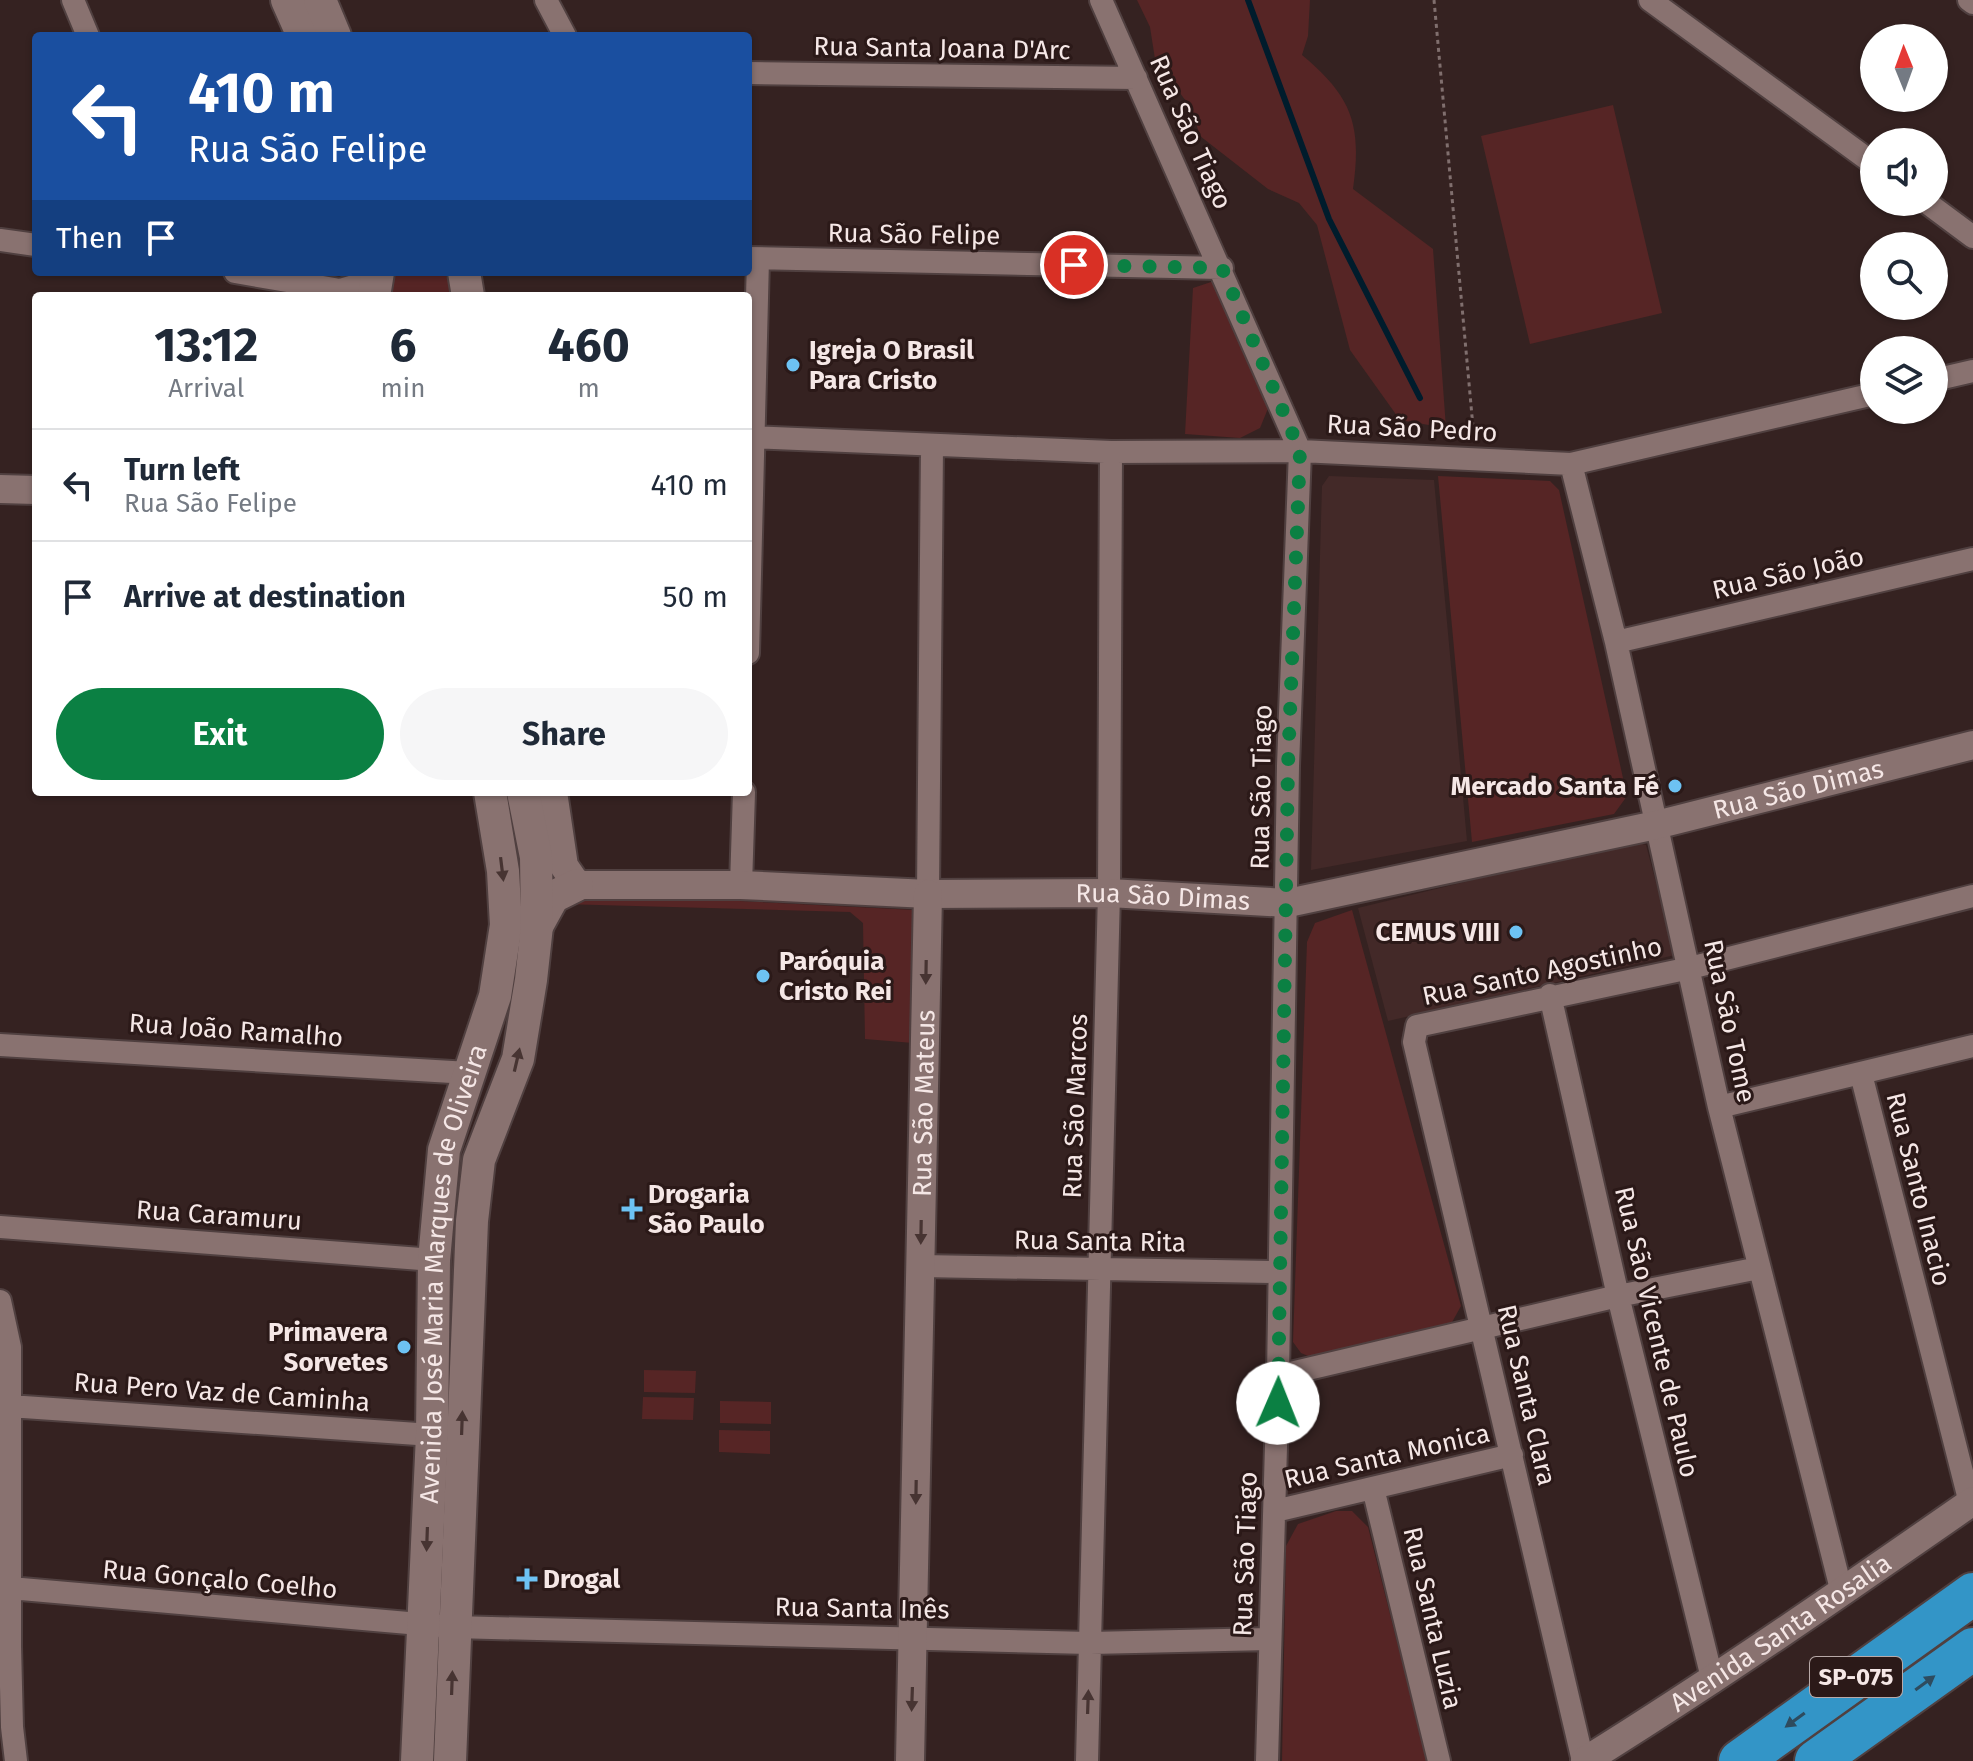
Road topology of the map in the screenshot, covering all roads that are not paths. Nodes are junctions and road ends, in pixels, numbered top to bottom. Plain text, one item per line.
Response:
1 (73, 0) edge
2 (287, 0) edge
3 (320, 0) edge
4 (546, 0) edge
5 (1101, 0) edge
6 (1650, 0) edge
7 (86, 32) edge
8 (301, 32) edge
9 (333, 32) edge
10 (563, 32) edge
11 (752, 73) edge
12 (1136, 78) junction
13 (1860, 154) edge
14 (1945, 216) edge
15 (1973, 237) edge
16 (0, 240) edge
17 (32, 244) edge
18 (753, 258) edge
19 (1222, 268) junction
20 (258, 276) edge
21 (372, 276) edge
22 (752, 348) edge
23 (1973, 371) edge
24 (1948, 377) edge
25 (1860, 397) edge
26 (752, 437) edge
27 (932, 445) junction
28 (1300, 451) junction
29 (1111, 452) junction
30 (1571, 464) junction
31 (0, 489) edge
32 (32, 490) edge
33 (1973, 559) edge
34 (1616, 642) junction
35 (1973, 745) edge
36 (491, 796) edge
37 (524, 796) edge
38 (554, 796) edge
39 (744, 796) edge
40 (1656, 825) junction
41 (536, 859) junction
42 (577, 885) junction
43 (741, 885) junction
44 (1109, 893) junction
45 (928, 894) junction
46 (1973, 896) edge
47 (1288, 903) junction
48 (537, 926) junction
49 (1690, 968) junction
50 (1550, 995) junction
51 (1414, 1042) joint
52 (0, 1045) edge
53 (1973, 1046) edge
54 (469, 1073) junction
55 (1861, 1074) junction
56 (1719, 1107) junction
57 (481, 1150) junction
58 (443, 1189) junction
59 (0, 1227) edge
60 (470, 1253) junction
61 (434, 1260) junction
62 (921, 1266) junction
63 (1098, 1268) junction
64 (1759, 1268) junction
65 (1278, 1272) junction
66 (1618, 1296) junction
67 (0, 1301) edge
68 (1483, 1328) junction
69 (1278, 1376) junction
70 (9, 1406) junction
71 (432, 1435) junction
72 (1512, 1455) junction
73 (1373, 1488) junction
74 (1971, 1502) edge
75 (1275, 1511) junction
76 (10, 1588) junction
77 (1841, 1589) junction
78 (1973, 1594) edge
79 (439, 1626) junction
80 (914, 1637) junction
81 (1269, 1639) junction
82 (1090, 1643) junction
83 (1973, 1649) edge
84 (1713, 1682) junction
85 (16, 1761) edge
86 (417, 1761) edge
87 (450, 1761) edge
88 (910, 1761) edge
89 (1087, 1761) edge
90 (1267, 1761) edge
91 (1439, 1761) edge
92 (1584, 1761) edge
93 (1740, 1761) edge
94 (1816, 1761) edge

1 - 7 street
2 - 8 main road
3 - 9 main road
4 - 10 street
5 - 12 street, Rua São Tiago
6 - 13 street
11 - 12 street, Rua Santa Joana D'Arc
12 - 19 street, Rua São Tiago
14 - 15 street
16 - 17 street
18 - 19 street, Rua São Felipe
18 - 22 street
19 - 28 street, Rua São Tiago
20 - 21 street
23 - 24 street
25 - 30 street, Rua São Pedro
26 - 27 street, Rua São Pedro
27 - 29 street, Rua São Pedro
27 - 45 street, Rua São Mateus
28 - 29 street, Rua São Pedro
28 - 30 street, Rua São Pedro
28 - 47 street, Rua São Tiago
29 - 44 street, Rua São Marcos
30 - 34 street, Rua São Tome
31 - 32 street
33 - 34 street, Rua São João
34 - 40 street, Rua São Tome
35 - 40 street, Rua São Dimas
36 -> 54 main road, Avenida José Maria Marques de Oliveira
37 - 41 main road, Avenida José Maria Marques de Oliveira
38 - 42 street
39 - 43 street
40 - 47 street, Rua São Dimas
40 - 49 street, Rua São Tome
41 - 42 main road
41 - 48 main road, Avenida José Maria Marques de Oliveira
42 - 43 street, Rua São Dimas
42 - 48 main road
43 - 45 street, Rua São Dimas
44 - 45 street, Rua São Dimas
44 - 47 street, Rua São Dimas
44 - 63 street, Rua São Marcos
45 -> 62 street, Rua São Mateus
46 - 49 street, Rua Santo Agostinho
47 - 65 street, Rua São Tiago
57 -> 48 main road, Avenida José Maria Marques de Oliveira
49 - 50 street, Rua Santo Agostinho
49 - 56 street, Rua São Tome
50 - 51 street, Rua Santo Agostinho
50 - 66 street, Rua São Vicente de Paulo
51 - 68 street, Rua Santa Clara
52 - 54 street, Rua João Ramalho
53 - 55 street
54 - 57 main road
54 - 58 main road, Avenida José Maria Marques de Oliveira
55 - 56 street
55 - 74 street, Rua Santo Inacio
56 - 64 street, Rua São Tome
57 - 60 main road, Avenida José Maria Marques de Oliveira
58 - 60 main road
58 - 61 main road, Avenida José Maria Marques de Oliveira
59 - 61 street, Rua Caramuru
79 -> 60 main road, Avenida José Maria Marques de Oliveira
61 - 71 main road, Avenida José Maria Marques de Oliveira
62 - 63 street, Rua Santa Rita
62 -> 80 street, Rua São Mateus
63 - 65 street, Rua Santa Rita
63 - 82 street, Rua São Marcos
64 - 66 street
64 - 77 street, Rua São Tome
65 - 69 street, Rua São Tiago
66 - 68 street
66 - 84 street, Rua São Vicente de Paulo
67 - 70 street
68 - 69 street
68 - 72 street, Rua Santa Clara
69 - 75 street, Rua São Tiago
70 - 71 street, Rua Pero Vaz de Caminha
70 - 76 street
71 -> 79 main road, Avenida José Maria Marques de Oliveira
72 - 73 street, Rua Santa Monica
72 - 92 street, Rua Santa Clara
73 - 75 street, Rua Santa Monica
73 - 91 street, Rua Santa Luzia
74 - 77 street, Avenida Santa Rosalia
75 - 81 street, Rua São Tiago
76 - 79 street, Rua Gonçalo Coelho
76 - 85 street
77 - 84 street, Avenida Santa Rosalia
78 -> 93 highway, SP-075
79 - 80 street, Rua Santa Inês
79 - 86 main road, Avenida José Maria Marques de Oliveira
87 -> 79 main road, Avenida José Maria Marques de Oliveira
80 - 82 street, Rua Santa Inês
80 -> 88 street, Rua São Mateus
81 - 82 street, Rua Santa Inês
81 - 90 street, Rua São Tiago
89 -> 82 street, Rua São Marcos
94 -> 83 highway, SP-075
84 - 92 street, Avenida Santa Rosalia

